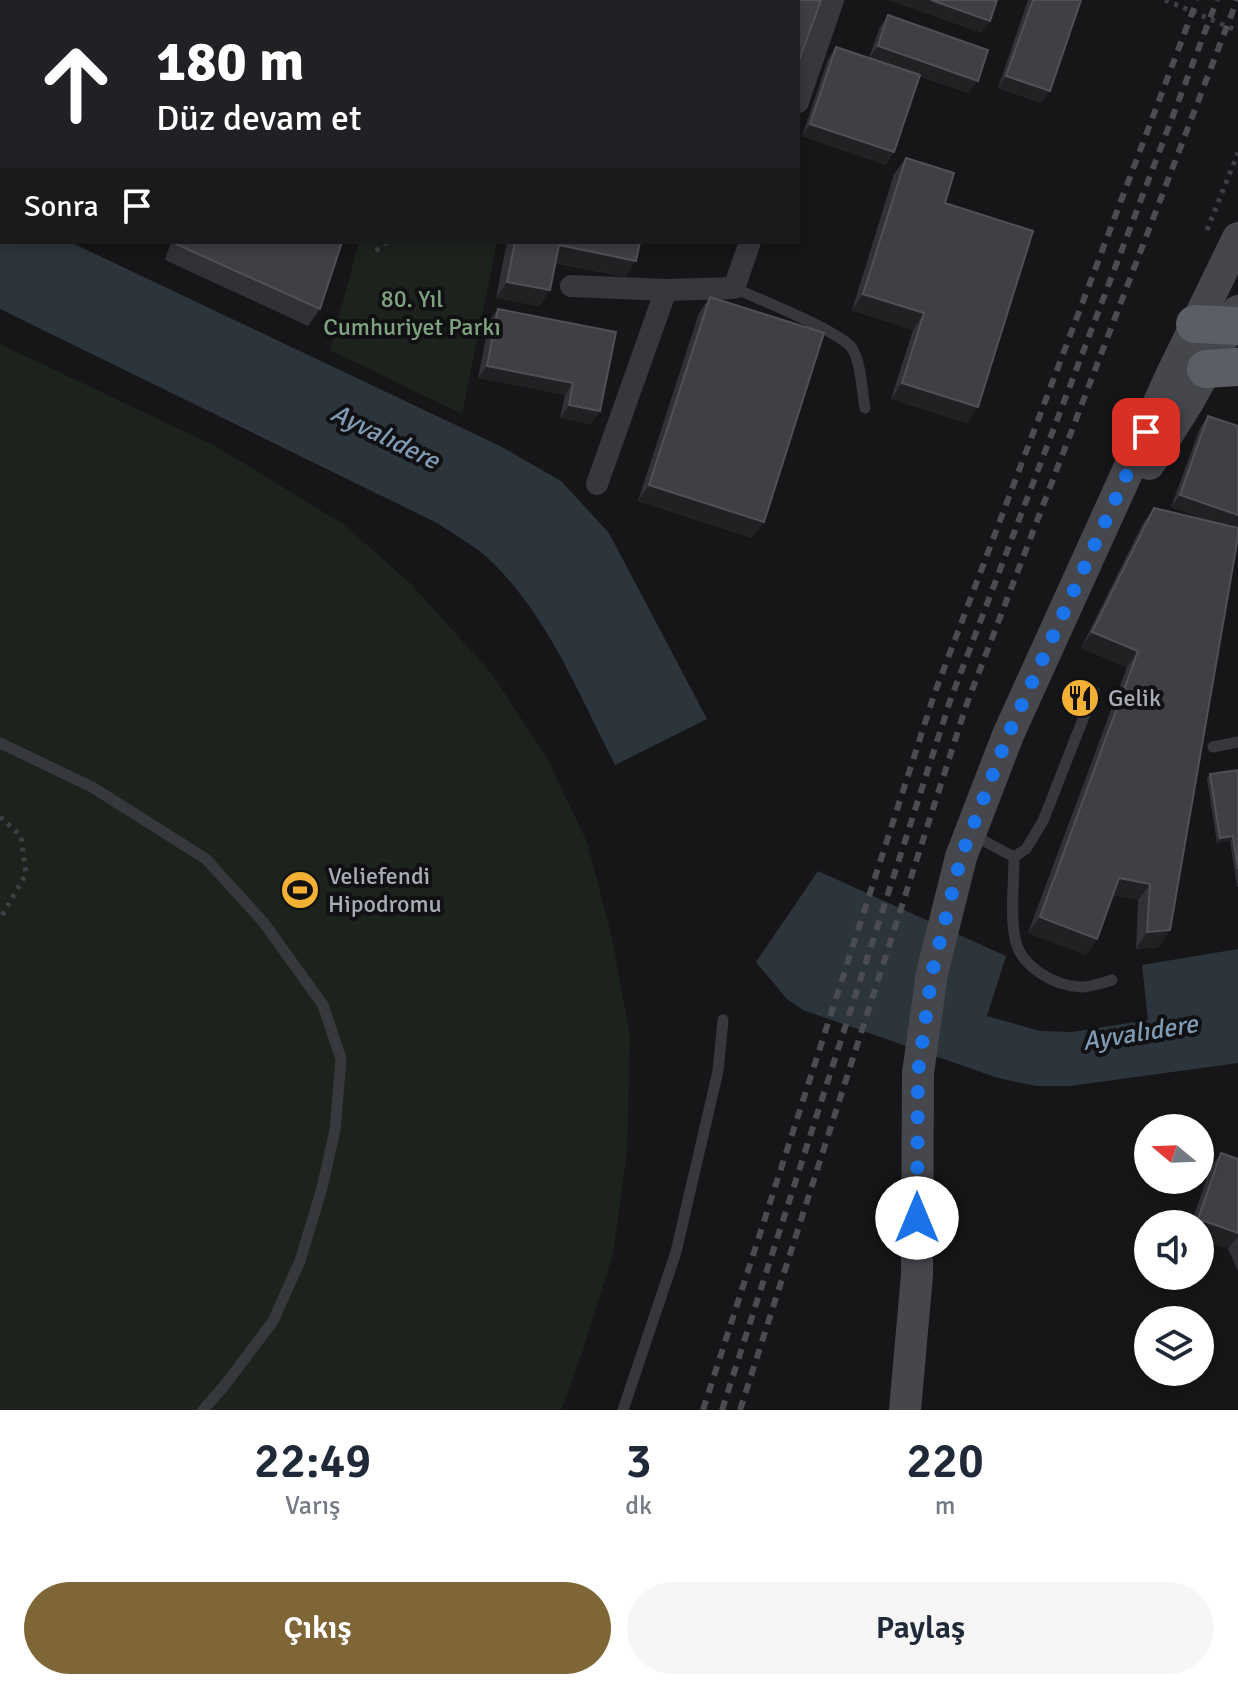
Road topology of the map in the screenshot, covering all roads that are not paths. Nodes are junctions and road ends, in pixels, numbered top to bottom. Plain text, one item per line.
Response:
1 (833, 0) edge
2 (800, 96) edge
3 (1238, 238) edge
4 (749, 244) edge
5 (571, 286) dead end
6 (734, 288) junction
7 (666, 290) junction
8 (1226, 322) edge
9 (1208, 365) edge
10 (865, 408) dead end
11 (597, 484) dead end
12 (1094, 691) dead end
13 (1238, 742) edge
14 (0, 743) edge
15 (1213, 747) dead end
16 (970, 833) junction
17 (1014, 857) junction
18 (1112, 980) dead end
19 (723, 1020) dead end
20 (203, 1410) edge
21 (623, 1410) edge
22 (905, 1410) edge

1 - 2 street
3 - 8 main road
4 - 6 street
5 - 7 street
6 - 7 street
6 - 10 lane
7 - 11 street
8 - 9 main road
9 - 16 main road
12 - 17 lane
13 - 15 lane
14 - 20 lane
16 - 17 lane
16 - 22 main road
17 - 18 lane
19 - 21 lane

